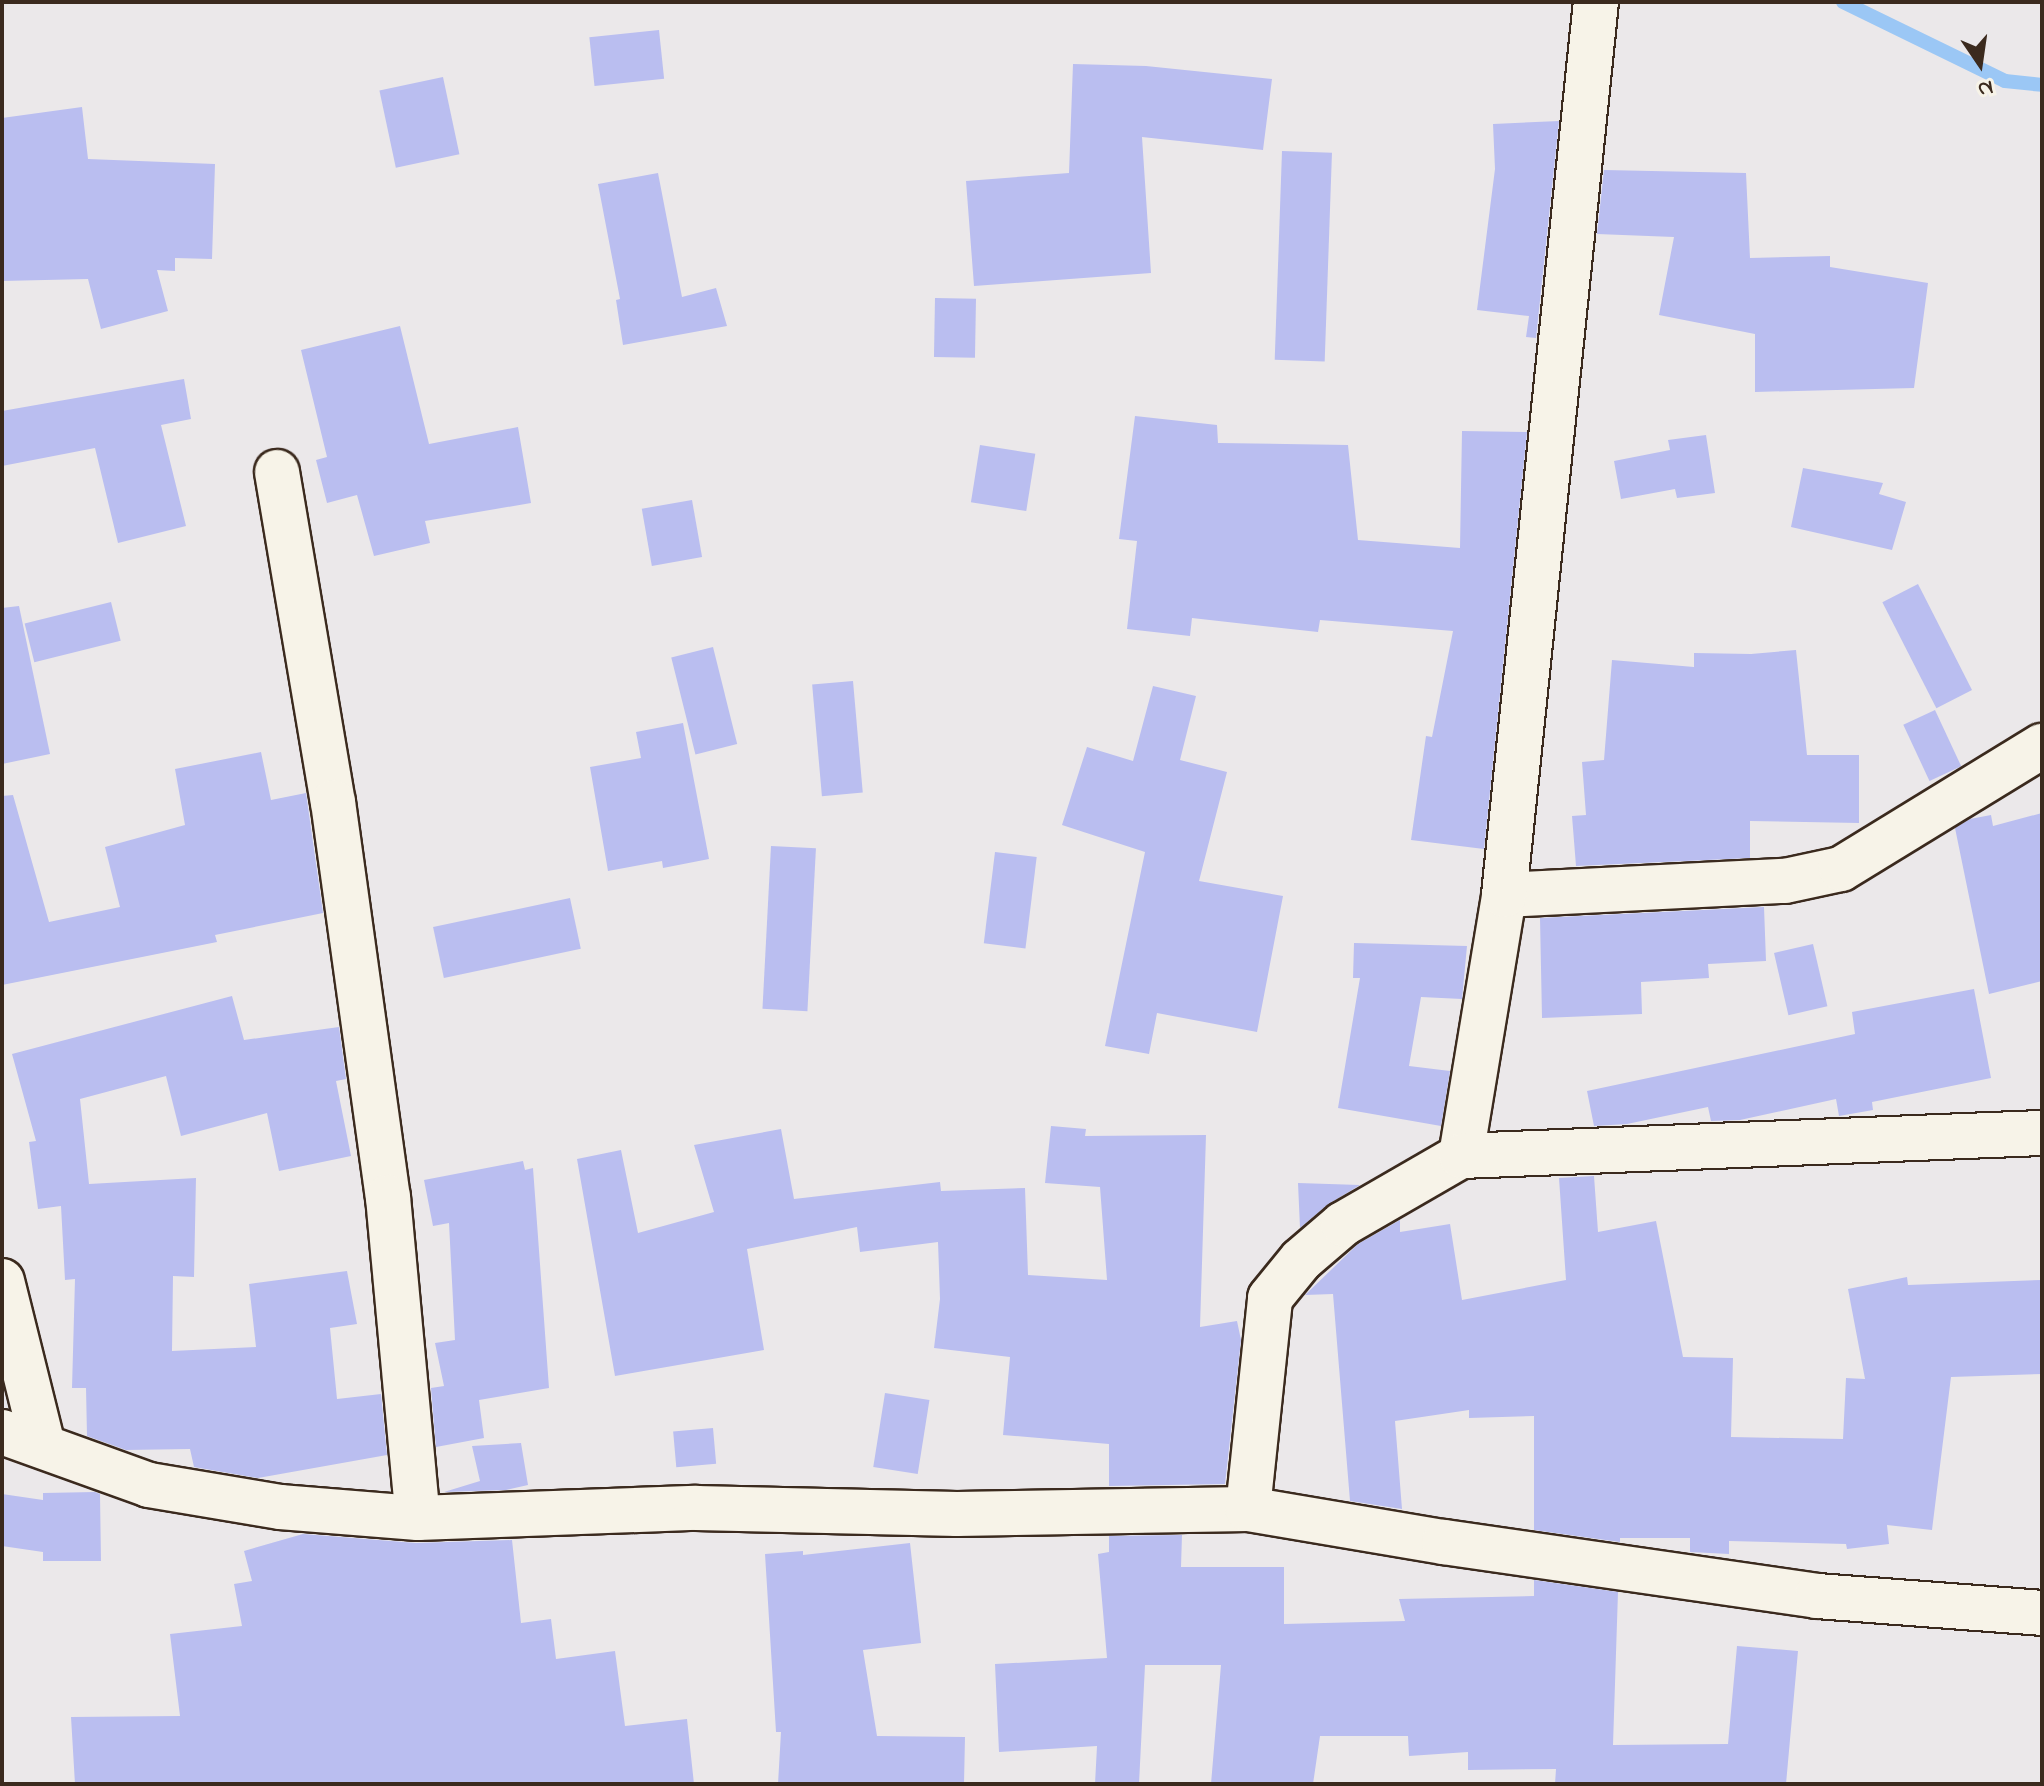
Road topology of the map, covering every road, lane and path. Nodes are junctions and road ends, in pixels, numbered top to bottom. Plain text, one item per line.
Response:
1 (1596, 2) edge
2 (277, 472) dead end
3 (2042, 746) edge
4 (1504, 895) junction
5 (2042, 1133) edge
6 (1461, 1156) junction
7 (2, 1281) edge
8 (2, 1432) edge
9 (43, 1445) junction
10 (1248, 1509) junction
11 (418, 1518) junction
12 (2042, 1613) edge

1 - 4 street
2 - 11 street
3 - 4 street
4 - 6 street
5 - 6 street
6 - 10 street
7 - 9 street
8 - 9 street
9 - 11 street
10 - 11 street
10 - 12 street

